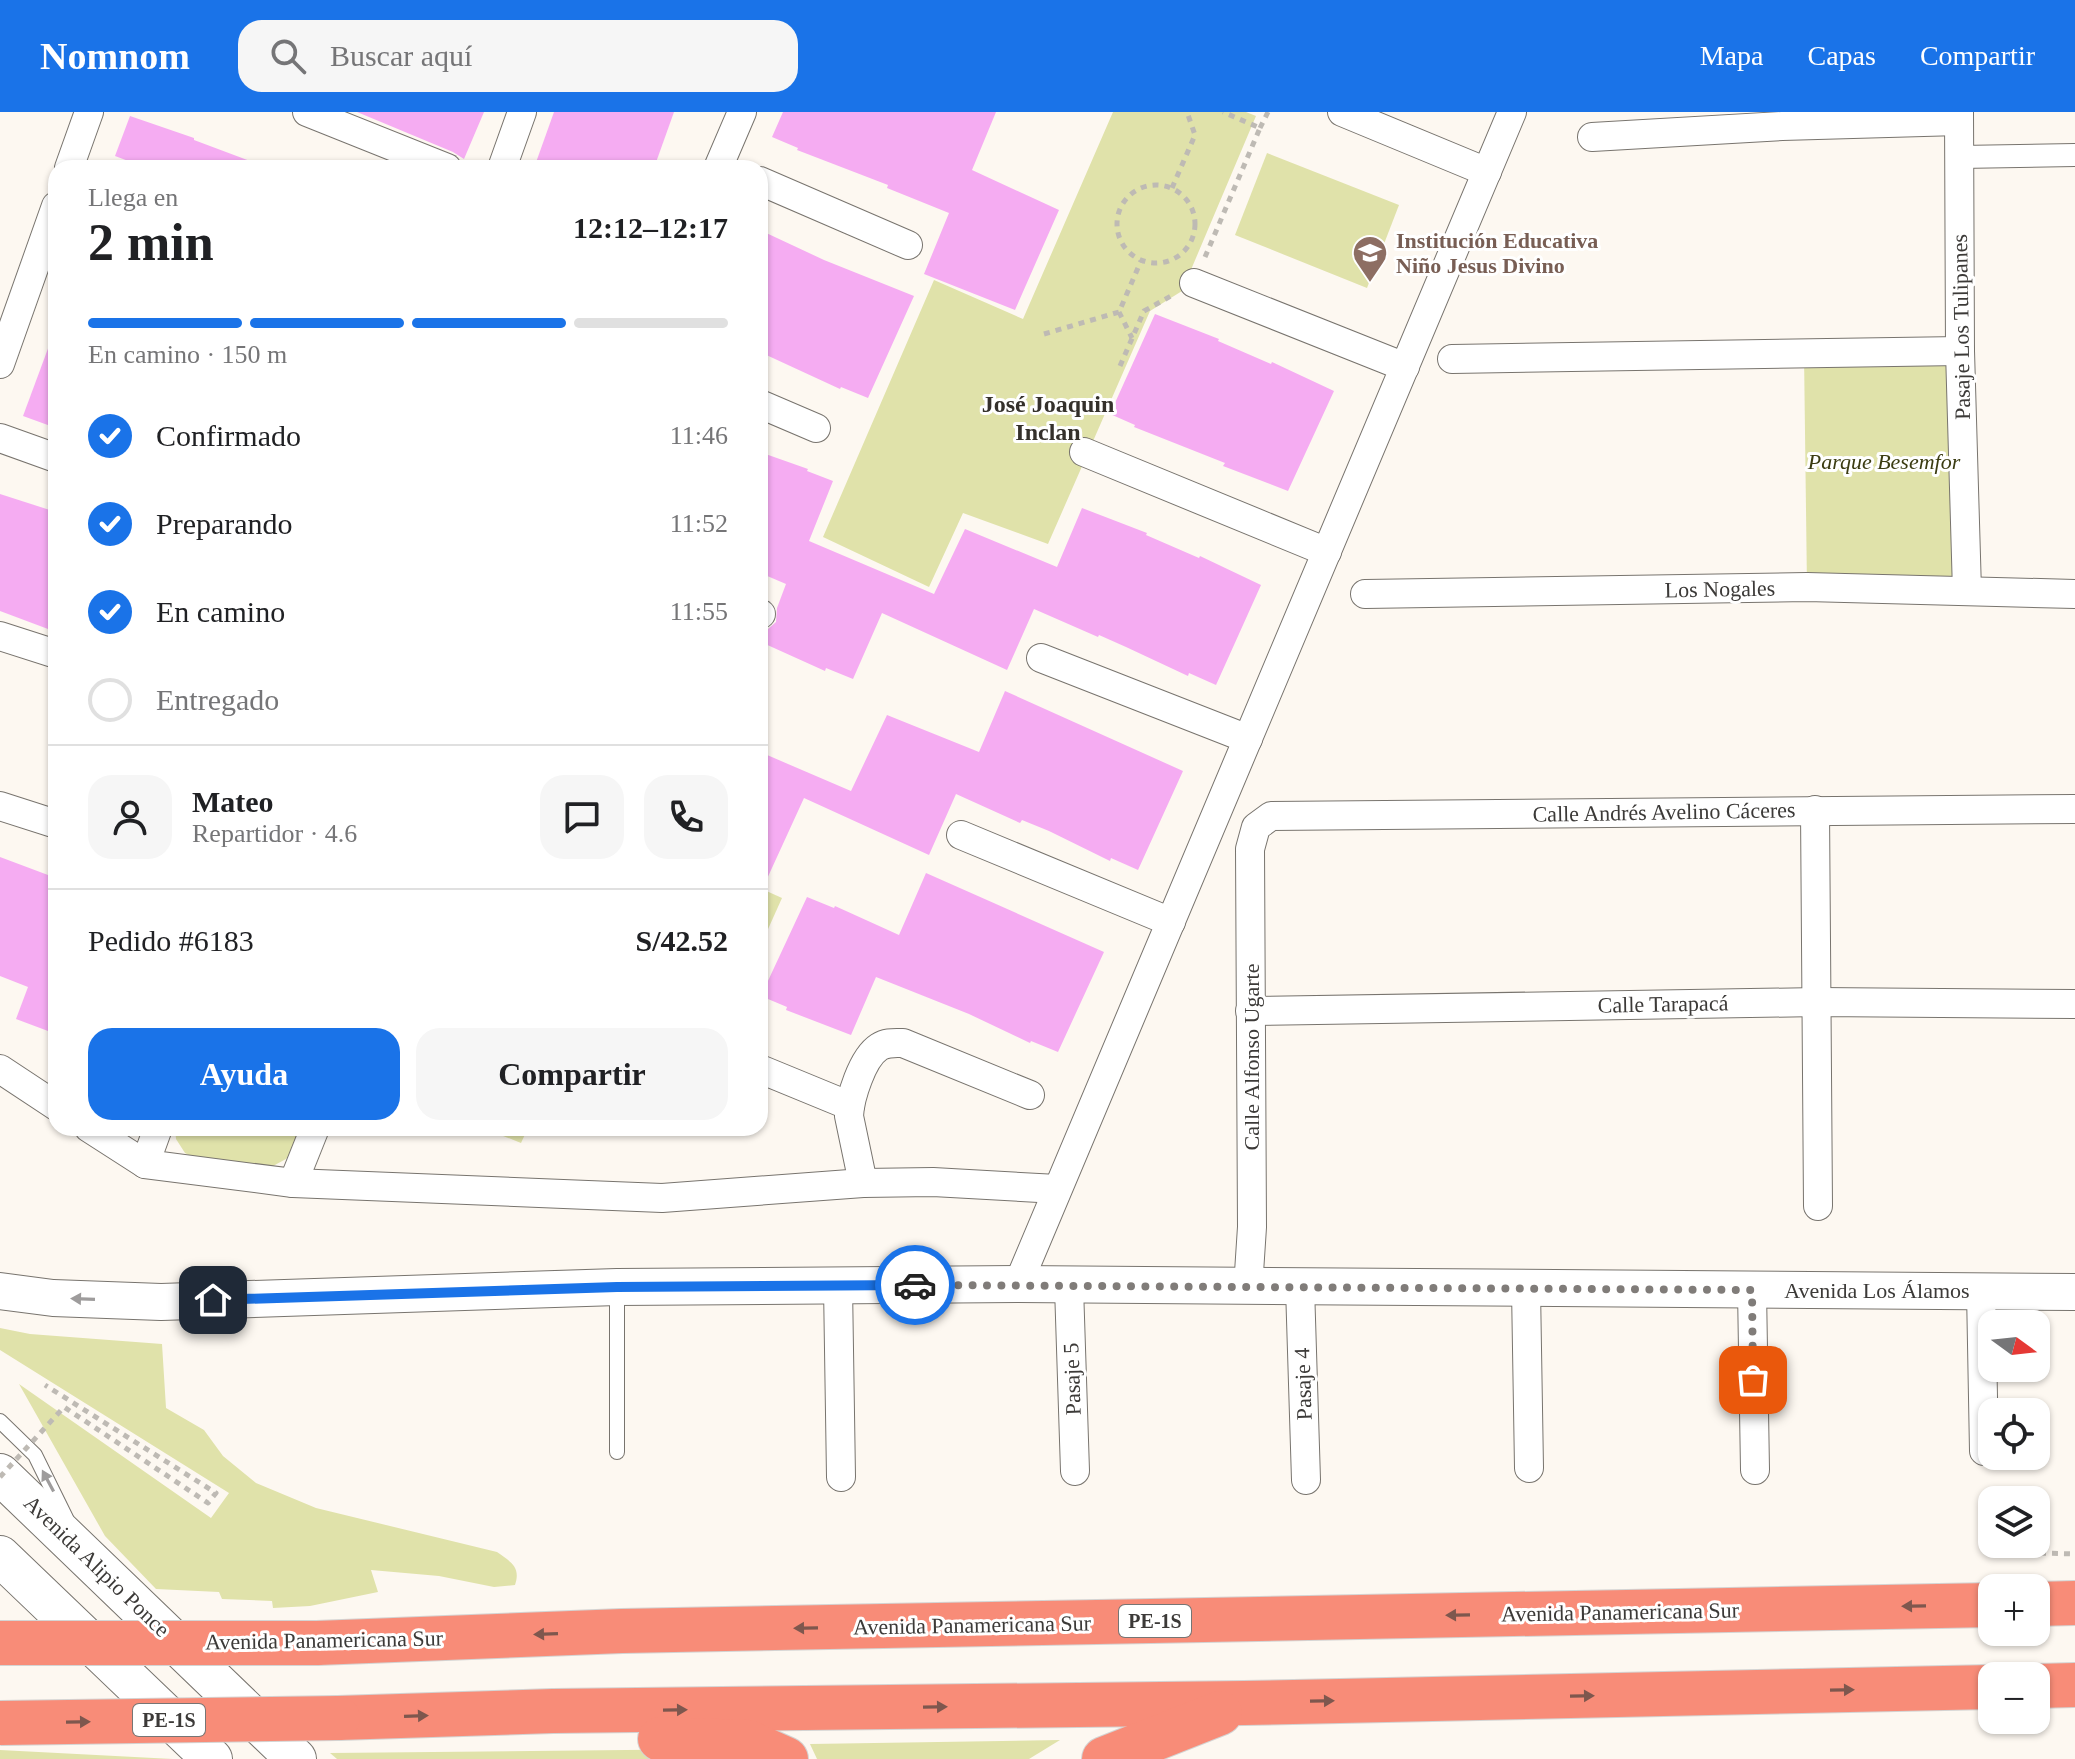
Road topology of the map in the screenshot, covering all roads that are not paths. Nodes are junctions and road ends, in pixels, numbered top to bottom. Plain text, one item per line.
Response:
1 (89, 112) edge
2 (522, 112) edge
3 (742, 112) edge
4 (1342, 112) edge
5 (1512, 112) edge
6 (317, 114) edge
7 (1959, 116) edge
8 (1782, 119) edge
9 (1592, 137) dead end
10 (2075, 155) edge
11 (1960, 157) junction
12 (72, 160) edge
13 (428, 160) edge
14 (505, 160) edge
15 (725, 160) edge
16 (1487, 172) junction
17 (768, 184) edge
18 (908, 245) dead end
19 (48, 249) edge
20 (1194, 283) road end
21 (1960, 351) junction
22 (1452, 359) dead end
23 (0, 364) edge
24 (1405, 367) junction
25 (768, 407) edge
26 (816, 428) dead end
27 (0, 438) edge
28 (1084, 452) dead end
29 (48, 455) edge
30 (1327, 552) junction
31 (1967, 591) junction
32 (1365, 594) dead end
33 (2075, 594) edge
34 (0, 636) edge
35 (48, 651) edge
36 (1041, 658) dead end
37 (1248, 739) junction
38 (0, 806) edge
39 (2075, 809) edge
40 (1815, 810) junction
41 (48, 821) edge
42 (1256, 827) joint
43 (961, 835) dead end
44 (1171, 922) junction
45 (1818, 1002) junction
46 (2075, 1004) edge
47 (1250, 1011) junction
48 (0, 1069) edge
49 (768, 1072) edge
50 (1030, 1095) dead end
51 (48, 1101) edge
52 (850, 1106) junction
53 (101, 1136) edge
54 (155, 1136) edge
55 (312, 1136) edge
56 (145, 1164) junction
57 (293, 1183) junction
58 (863, 1183) junction
59 (1057, 1189) junction
60 (1818, 1206) dead end
61 (1018, 1284) junction
62 (838, 1286) junction
63 (617, 1287) junction
64 (1069, 1287) junction
65 (1300, 1287) junction
66 (1248, 1288) junction
67 (1526, 1289) junction
68 (1752, 1290) junction
69 (0, 1291) edge
70 (1981, 1291) junction
71 (2075, 1292) edge
72 (1983, 1398) edge
73 (0, 1421) edge
74 (617, 1452) dead end
75 (1529, 1468) dead end
76 (1755, 1470) dead end
77 (1075, 1471) dead end
78 (0, 1476) edge
79 (841, 1477) dead end
80 (1306, 1480) dead end
81 (82, 1551) junction
82 (0, 1556) edge
83 (2075, 1603) edge
84 (2050, 1604) edge
85 (1978, 1605) edge
86 (0, 1643) edge
87 (2075, 1685) edge
88 (2050, 1686) edge
89 (1978, 1687) edge
90 (1244, 1703) junction
91 (553, 1711) junction
92 (0, 1723) edge
93 (212, 1759) edge
94 (296, 1759) edge
95 (786, 1759) edge
96 (1104, 1759) edge

1 - 12 street
2 - 14 street
3 - 15 street
4 - 16 street
5 - 16 street
6 - 13 street
7 - 8 street
7 - 11 street, Pasaje Los Tulipanes
8 - 9 street
10 - 11 street
11 - 21 street, Pasaje Los Tulipanes
16 - 24 street
17 - 18 street
19 - 23 street
20 - 24 street
21 - 22 street
21 - 31 street, Pasaje Los Tulipanes
24 - 30 street
25 - 26 street
27 - 29 street
28 - 30 street
30 - 37 street
31 - 32 street, Los Nogales
31 - 33 street, Los Nogales
34 - 35 street
36 - 37 street
37 - 44 street
38 - 41 street
39 - 40 street, Calle Andrés Avelino Cáceres
40 - 42 street, Calle Andrés Avelino Cáceres
40 - 45 street
42 - 47 street, Calle Alfonso Ugarte
43 - 44 street
44 - 59 street
45 - 46 street, Calle Tarapacá
45 - 47 street, Calle Tarapacá
45 - 60 street
47 - 66 street, Calle Alfonso Ugarte
48 - 51 street
49 - 52 street
50 - 52 street
52 - 58 street
53 - 56 street
54 - 56 street
55 - 57 street
56 - 57 street
57 - 58 street
58 - 59 street
59 - 61 street
61 - 62 street, Avenida Los Álamos
61 - 64 street, Avenida Los Álamos
62 - 63 street, Avenida Los Álamos
62 - 79 street
63 -> 69 street, Avenida Los Álamos
63 - 74 lane
64 - 66 street, Avenida Los Álamos
64 - 77 street, Pasaje 5
65 - 66 street, Avenida Los Álamos
65 - 67 street, Avenida Los Álamos
65 - 80 street, Pasaje 4
67 - 68 street, Avenida Los Álamos
67 - 75 street
68 - 70 street, Avenida Los Álamos
68 - 76 street
70 - 71 street, Avenida Los Álamos
70 - 72 street
81 -> 73 lane
78 - 81 main road, Avenida Alipio Ponce
81 - 94 main road, Avenida Alipio Ponce
82 - 93 main road
83 - 84 highway
85 -> 86 highway, Avenida Panamericana Sur / PE-1S, bridge
87 - 88 highway
90 -> 89 highway, PE-1S
91 -> 90 highway, PE-1S
90 - 96 highway
92 -> 91 highway, PE-1S, bridge
91 - 95 highway

